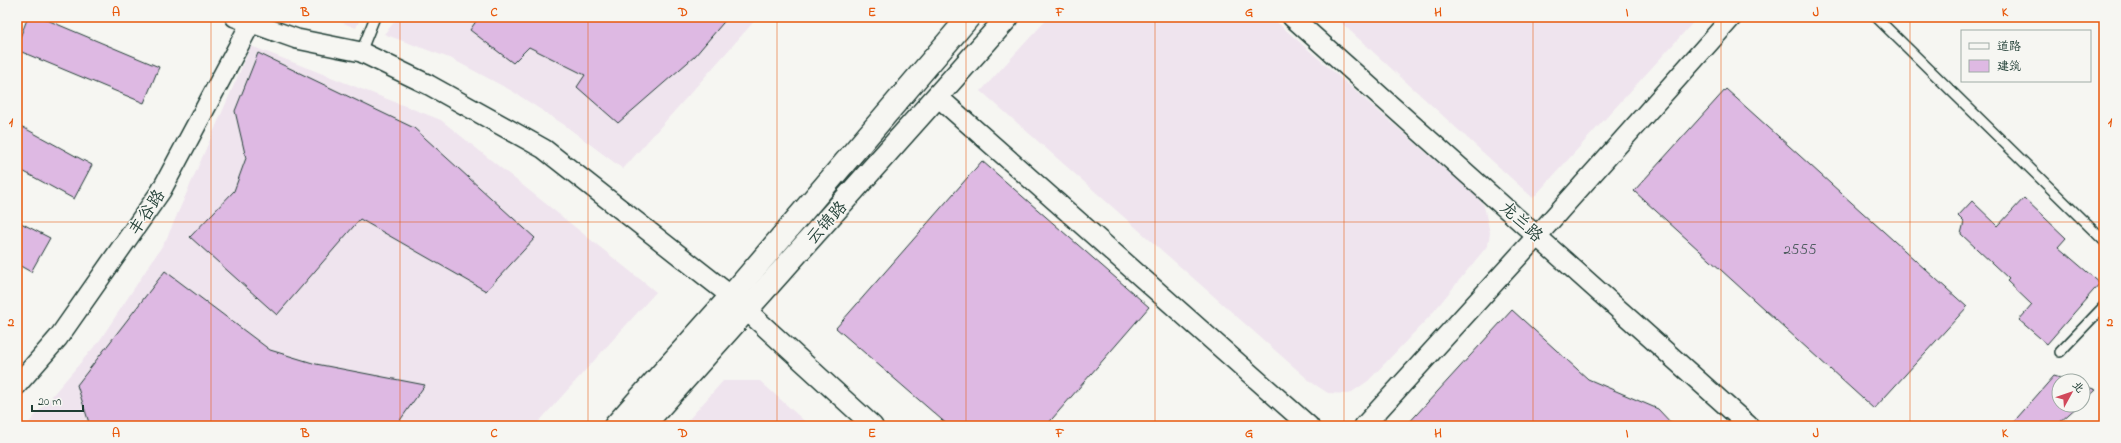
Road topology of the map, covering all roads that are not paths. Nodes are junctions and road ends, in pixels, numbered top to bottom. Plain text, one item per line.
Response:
1 (374, 17) edge
2 (969, 17) edge
3 (1008, 17) edge
4 (1292, 17) edge
5 (1732, 17) edge
6 (1876, 17) edge
7 (246, 19) edge
8 (361, 52) junction
9 (937, 96) junction
10 (1538, 235) junction
11 (2104, 241) edge
12 (739, 303) junction
13 (2104, 306) edge
14 (2060, 352) dead end
15 (17, 385) edge
16 (615, 426) edge
17 (643, 426) edge
18 (873, 426) edge
19 (1309, 426) edge
20 (1364, 426) edge
21 (1749, 426) edge

1 - 8 lane
2 - 12 main road, 云锦路
3 - 9 main road, 云锦路
4 - 10 street, 龙兰路
5 - 10 street
6 - 11 lane
7 - 8 street
7 - 15 street, 丰谷路
8 - 12 street
9 - 12 main road, 云锦路
9 - 19 street
10 - 20 street
10 - 21 street, 龙兰路
12 - 16 main road, 云锦路
12 - 17 main road, 云锦路
12 - 18 street
13 - 14 lane

